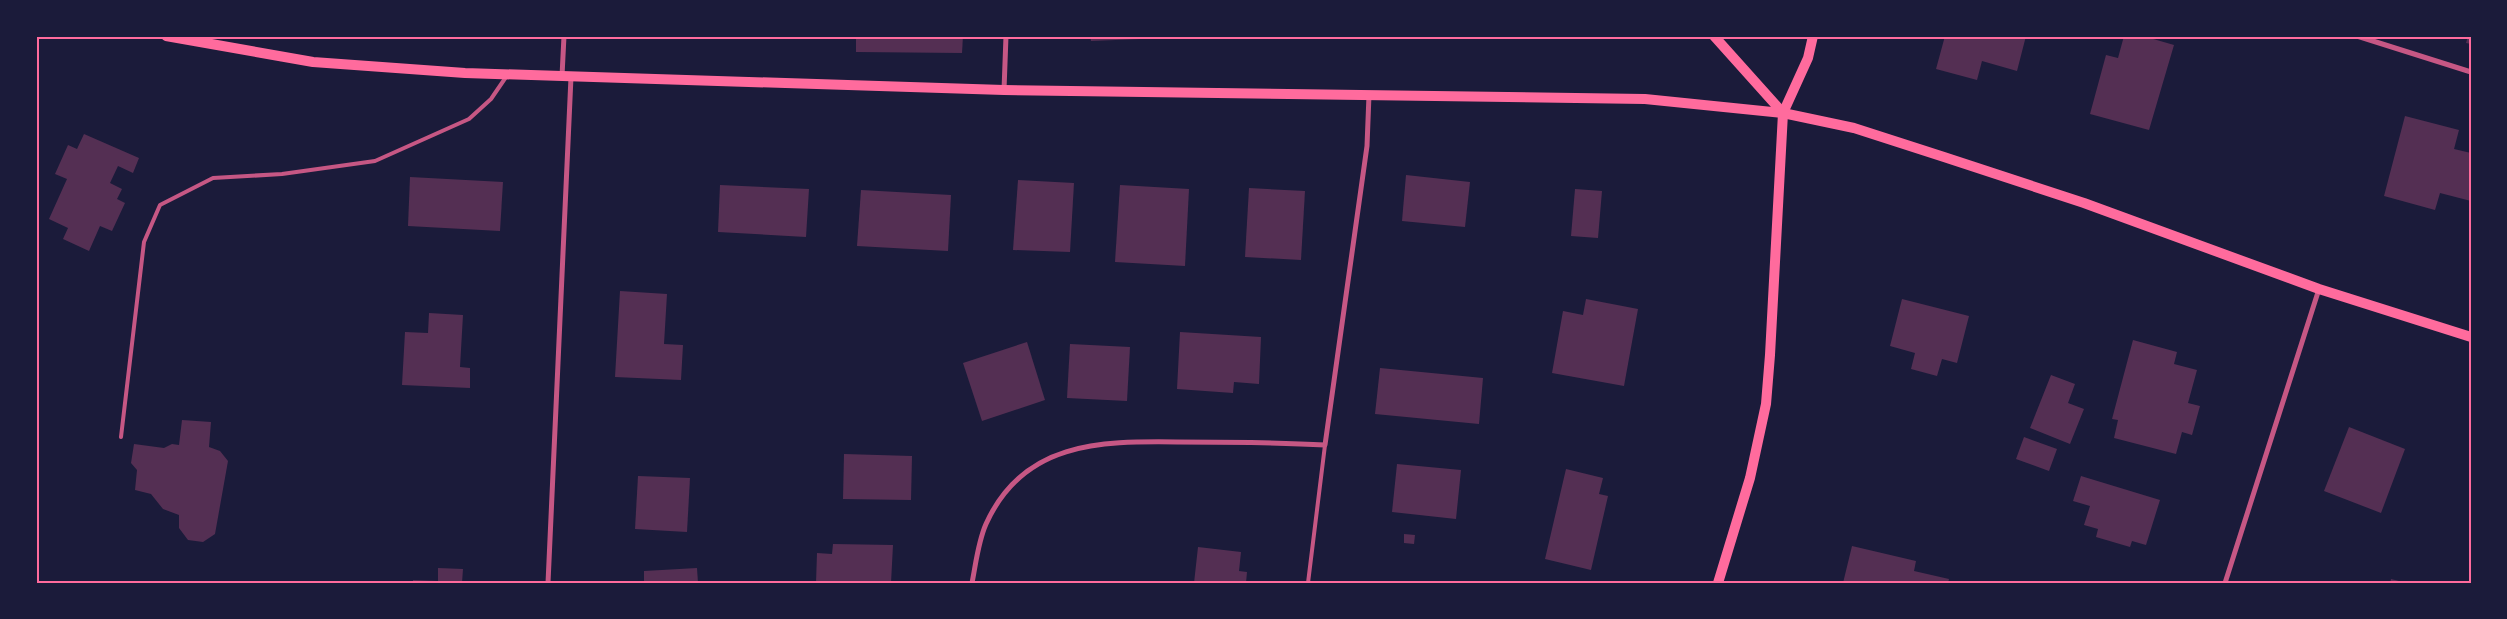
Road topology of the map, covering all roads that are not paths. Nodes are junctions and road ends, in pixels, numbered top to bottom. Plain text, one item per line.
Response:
1 (166, 36) edge
2 (564, 36) edge
3 (1006, 36) edge
4 (1714, 36) edge
5 (1814, 36) edge
6 (2357, 36) edge
7 (2471, 72) edge
8 (507, 75) junction
9 (566, 76) junction
10 (1004, 90) junction
11 (1370, 95) junction
12 (1784, 113) junction
13 (2319, 289) junction
14 (2471, 337) edge
15 (121, 437) dead end
16 (1325, 445) junction
17 (548, 583) edge
18 (972, 583) edge
19 (1308, 583) edge
20 (1718, 583) edge
21 (2225, 583) edge

1 - 8 main road
2 - 9 street
3 - 10 street
4 - 12 main road
5 - 12 main road
6 - 7 street
8 - 9 main road
8 - 15 lane
9 - 10 main road
9 - 17 street
10 - 11 main road
11 - 12 main road
11 - 16 street
12 - 13 main road
12 - 20 main road
13 - 14 main road
13 - 21 street
16 - 18 street
16 - 19 lane

